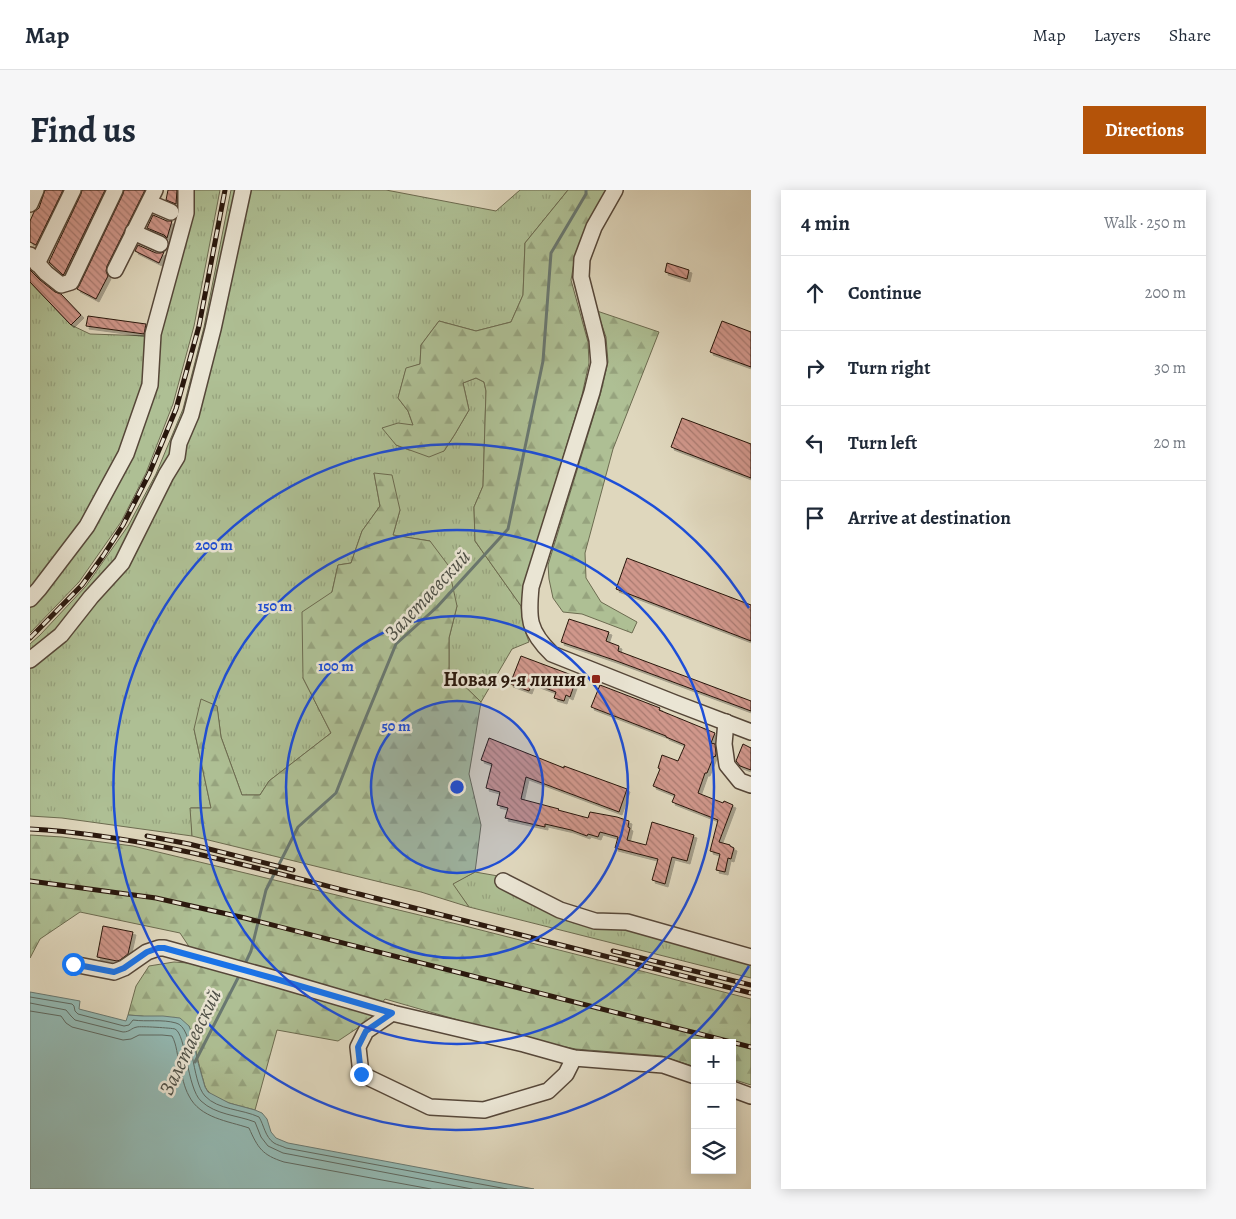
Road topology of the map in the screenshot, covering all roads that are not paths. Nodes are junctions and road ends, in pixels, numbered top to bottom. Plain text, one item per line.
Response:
1 (36, 190) edge
2 (74, 190) edge
3 (115, 190) edge
4 (186, 190) edge
5 (243, 190) edge
6 (615, 190) edge
7 (152, 196) edge
8 (30, 204) edge
9 (171, 212) dead end
10 (133, 232) junction
11 (160, 244) dead end
12 (34, 260) edge
13 (115, 270) dead end
14 (30, 599) edge
15 (30, 660) edge
16 (726, 722) junction
17 (751, 732) edge
18 (751, 785) edge
19 (503, 881) dead end
20 (751, 957) edge
21 (73, 964) dead end
22 (392, 1013) junction
23 (574, 1058) junction
24 (691, 1075) edge
25 (736, 1090) edge
26 (751, 1096) edge

1 - 8 street
2 - 12 street
3 - 12 street
4 - 14 street
5 - 15 street
6 - 16 street
7 - 9 street
7 - 10 street
10 - 11 street
10 - 13 street
16 - 17 street
16 - 18 street
19 - 20 street
21 - 22 street
22 - 23 street
22 - 23 street
23 - 24 street
25 - 26 street

